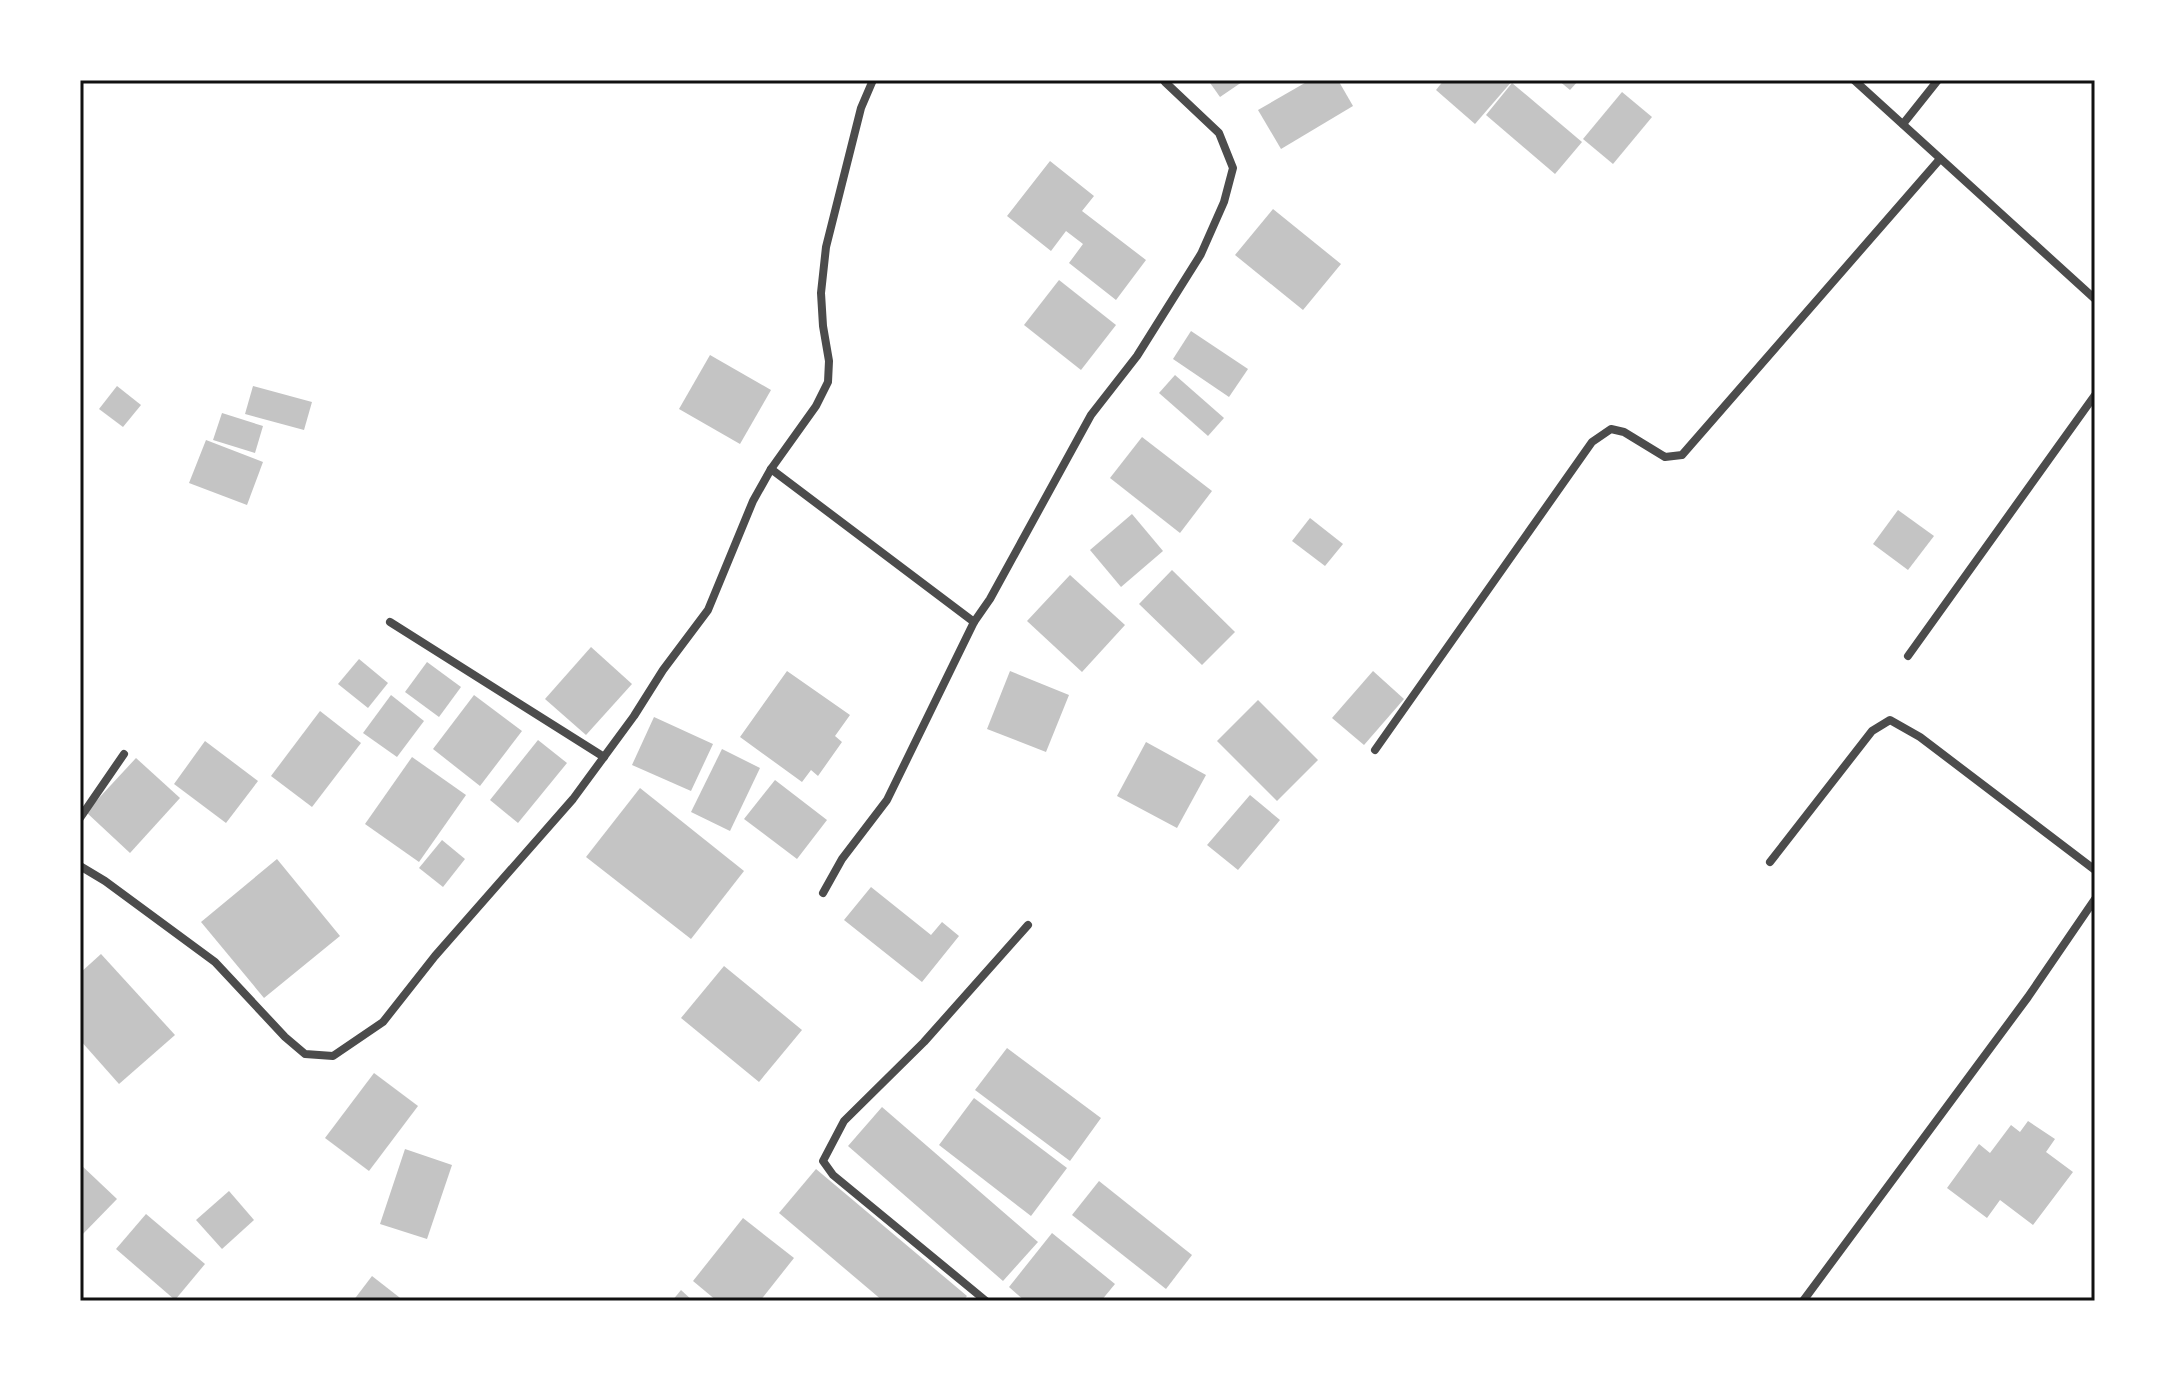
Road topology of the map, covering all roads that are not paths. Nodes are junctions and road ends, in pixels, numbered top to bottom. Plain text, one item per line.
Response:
1 (873, 80) edge
2 (1854, 80) edge
3 (1938, 80) edge
4 (1165, 82) dead end
5 (1903, 124) junction
6 (1940, 159) junction
7 (2095, 299) edge
8 (2095, 395) edge
9 (771, 469) junction
10 (390, 622) dead end
11 (974, 622) junction
12 (1908, 656) dead end
13 (1375, 750) dead end
14 (124, 754) dead end
15 (604, 757) junction
16 (80, 818) edge
17 (1770, 862) dead end
18 (80, 866) edge
19 (2095, 870) edge
20 (823, 893) dead end
21 (2095, 899) edge
22 (1028, 925) dead end
23 (986, 1301) edge
24 (1803, 1301) edge

1 - 9 street
2 - 5 street
3 - 5 street
4 - 11 street
5 - 6 street
6 - 7 street
6 - 13 street
8 - 12 street
9 - 11 street
9 - 15 street
10 - 15 street
11 - 20 street
14 - 16 street
15 - 18 street
17 - 19 street
21 - 24 street
22 - 23 street

